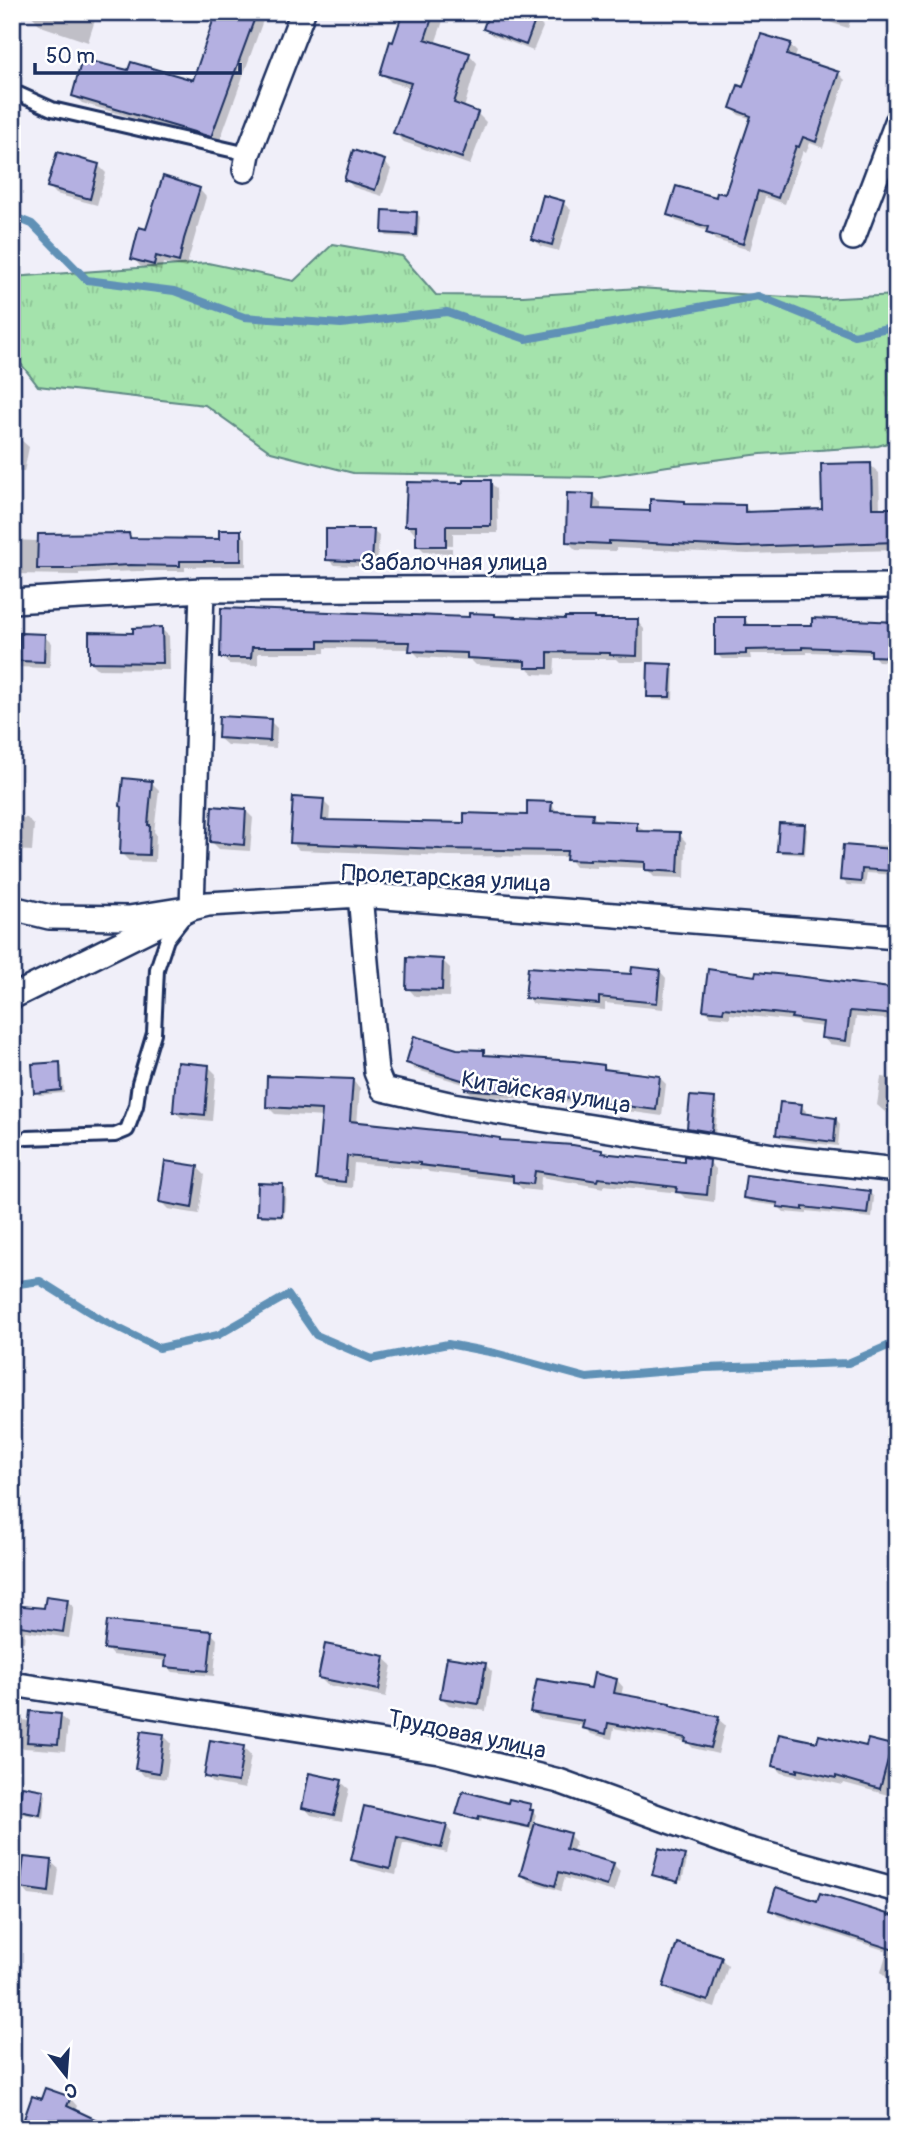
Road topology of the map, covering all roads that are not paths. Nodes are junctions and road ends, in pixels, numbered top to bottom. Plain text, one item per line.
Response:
1 (303, 12) edge
2 (12, 90) edge
3 (897, 122) edge
4 (246, 162) joint
5 (853, 238) dead end
6 (897, 586) edge
7 (202, 590) junction
8 (12, 601) edge
9 (360, 895) junction
10 (12, 908) edge
11 (192, 908) junction
12 (897, 937) edge
13 (12, 997) edge
14 (27, 1138) dead end
15 (897, 1170) edge
16 (12, 1684) edge
17 (897, 1890) edge

1 - 4 street
2 - 4 lane
3 - 5 street
6 - 7 street, Забалочная улица
7 - 8 street, Забалочная улица
7 - 11 street
9 - 11 street, Пролетарская улица
9 - 12 street, Пролетарская улица
9 - 15 street, Китайская улица
10 - 11 street
11 - 13 street, Пролетарская улица
11 - 14 lane
16 - 17 street, Трудовая улица

